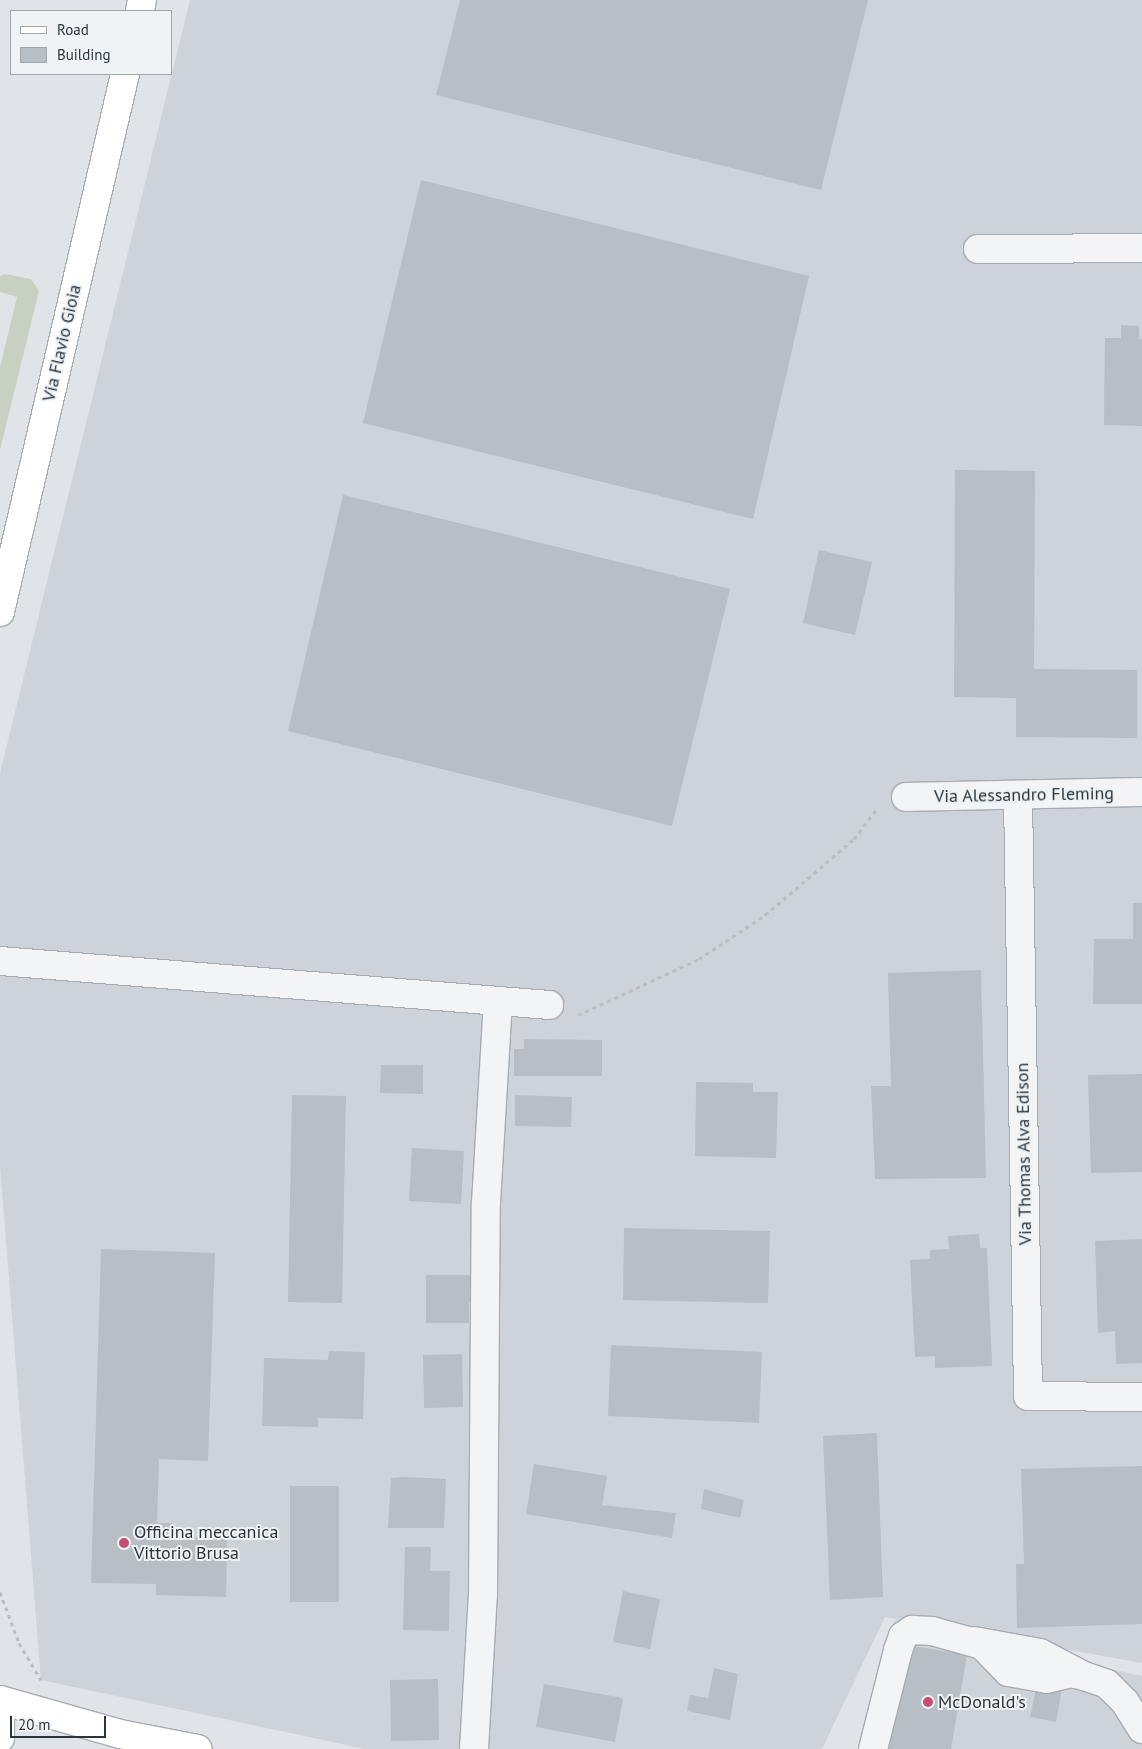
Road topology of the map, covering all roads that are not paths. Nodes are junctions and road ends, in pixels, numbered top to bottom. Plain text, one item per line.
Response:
1 (125, 75) edge
2 (1142, 248) edge
3 (978, 249) dead end
4 (0, 612) edge
5 (1142, 792) edge
6 (906, 797) dead end
7 (1018, 797) junction
8 (0, 961) edge
9 (498, 1001) junction
10 (559, 1012) road end
11 (1142, 1397) edge
12 (0, 1700) edge
13 (1142, 1728) edge
14 (0, 1738) edge
15 (198, 1749) edge
16 (474, 1749) edge
17 (873, 1749) edge

1 - 4 main road, Via Flavio Gioia
2 - 3 street
5 - 7 street, Via Alessandro Fleming
6 - 7 street, Via Alessandro Fleming
7 - 11 street, Via Thomas Alva Edison
8 - 9 street
9 - 10 street
9 - 16 street
12 - 14 main road
12 - 15 main road
13 - 17 street

